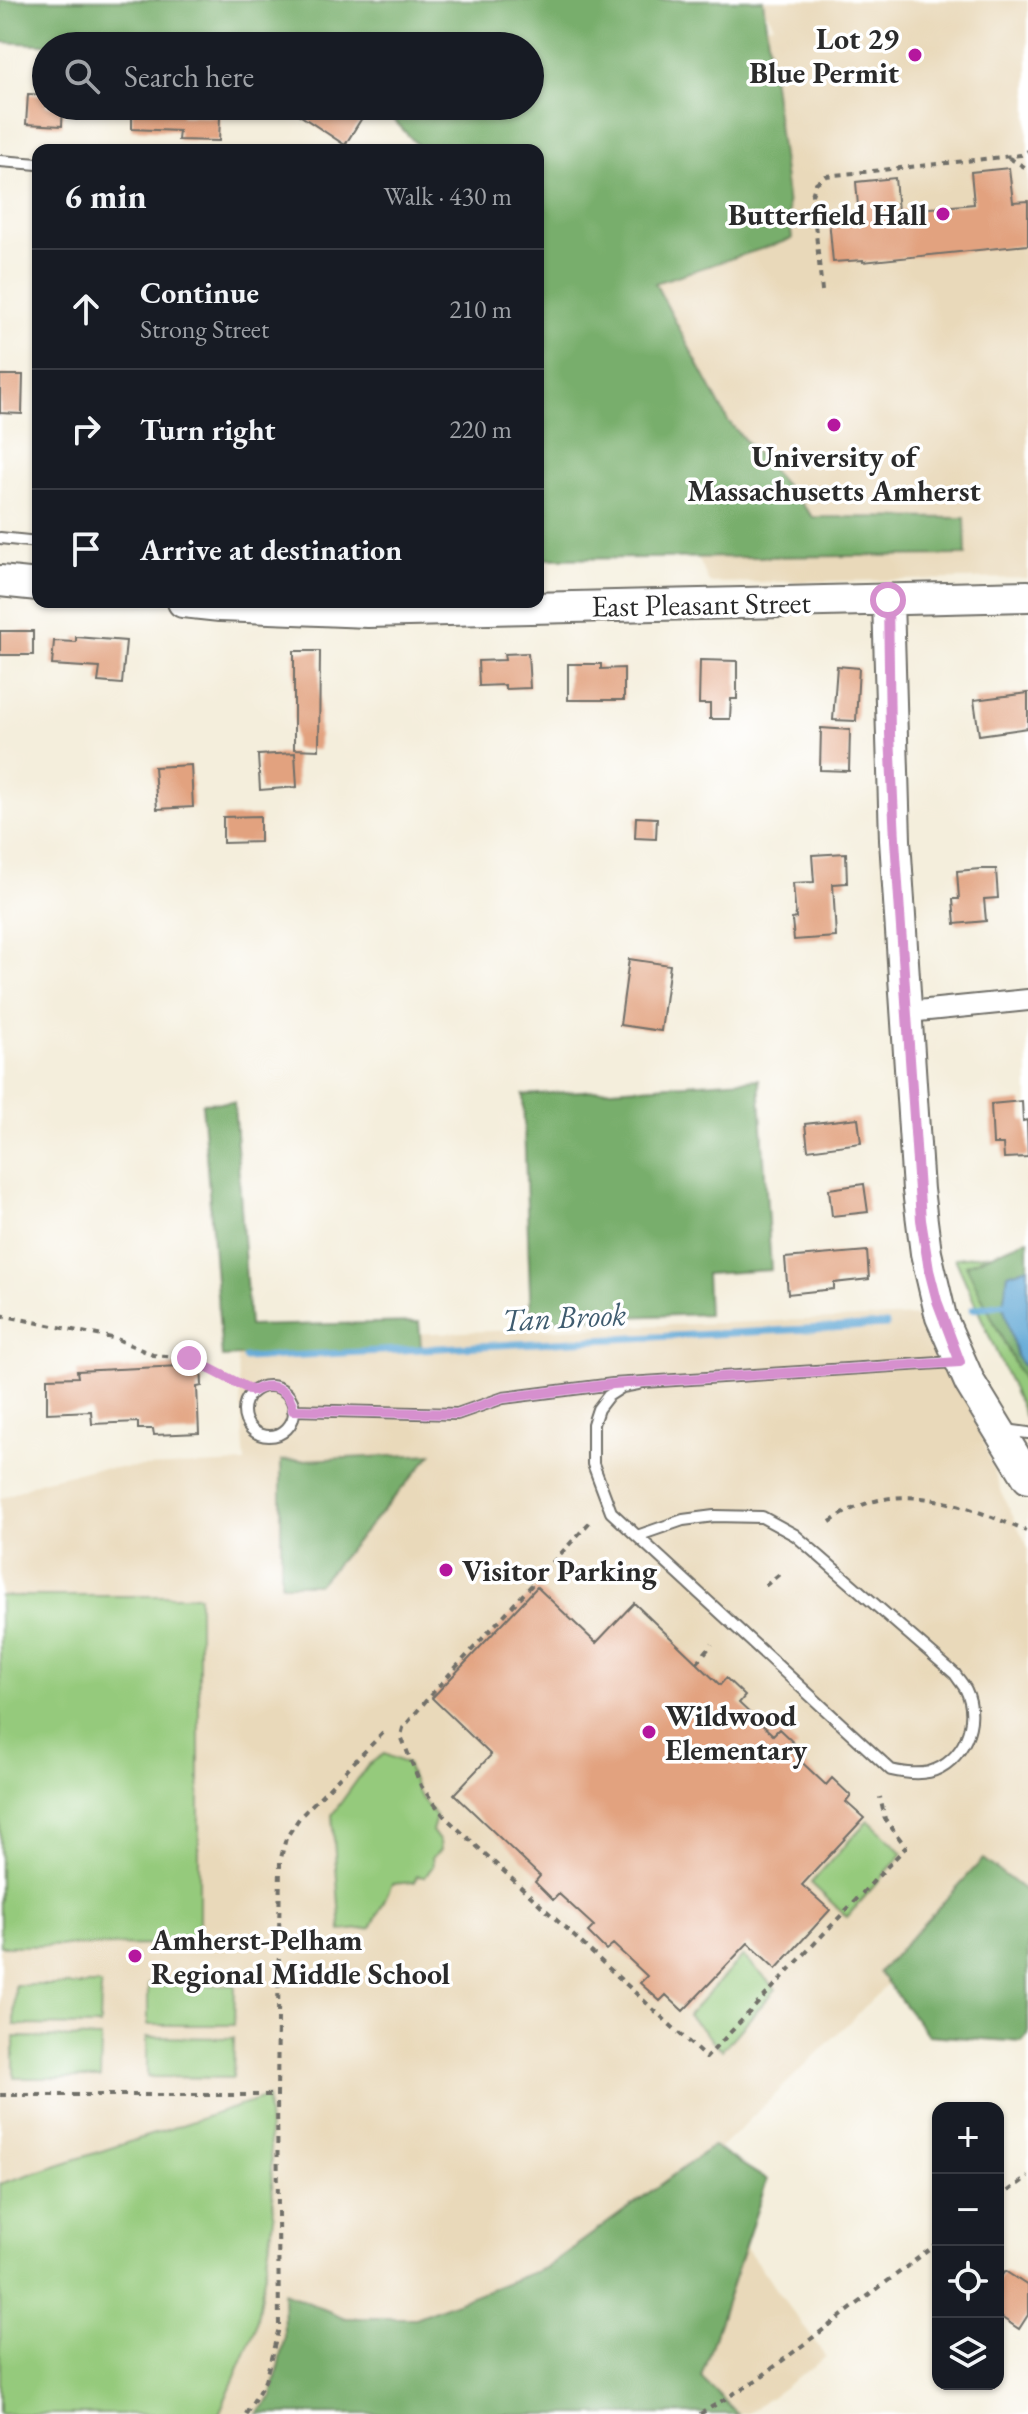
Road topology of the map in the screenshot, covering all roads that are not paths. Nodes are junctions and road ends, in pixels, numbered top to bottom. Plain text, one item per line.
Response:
1 (0, 161) edge
2 (32, 164) edge
3 (0, 538) edge
4 (32, 541) edge
5 (0, 581) edge
6 (32, 584) edge
7 (1028, 596) edge
8 (888, 600) junction
9 (544, 605) edge
10 (269, 608) edge
11 (422, 608) edge
12 (1028, 1000) edge
13 (908, 1012) junction
14 (960, 1362) junction
15 (638, 1384) junction
16 (293, 1410) junction
17 (998, 1429) junction
18 (1028, 1433) edge
19 (1028, 1478) edge
20 (637, 1536) junction

1 - 2 lane
3 - 4 lane
5 - 6 main road
7 - 8 main road, East Pleasant Street
8 - 9 main road, East Pleasant Street
8 - 13 main road
10 - 11 main road, East Pleasant Street
12 - 13 street
13 - 14 main road
14 - 15 lane
14 - 17 main road
15 - 16 lane
15 - 20 lane
16 - 16 lane
17 - 18 lane
17 - 19 main road
20 - 20 lane

